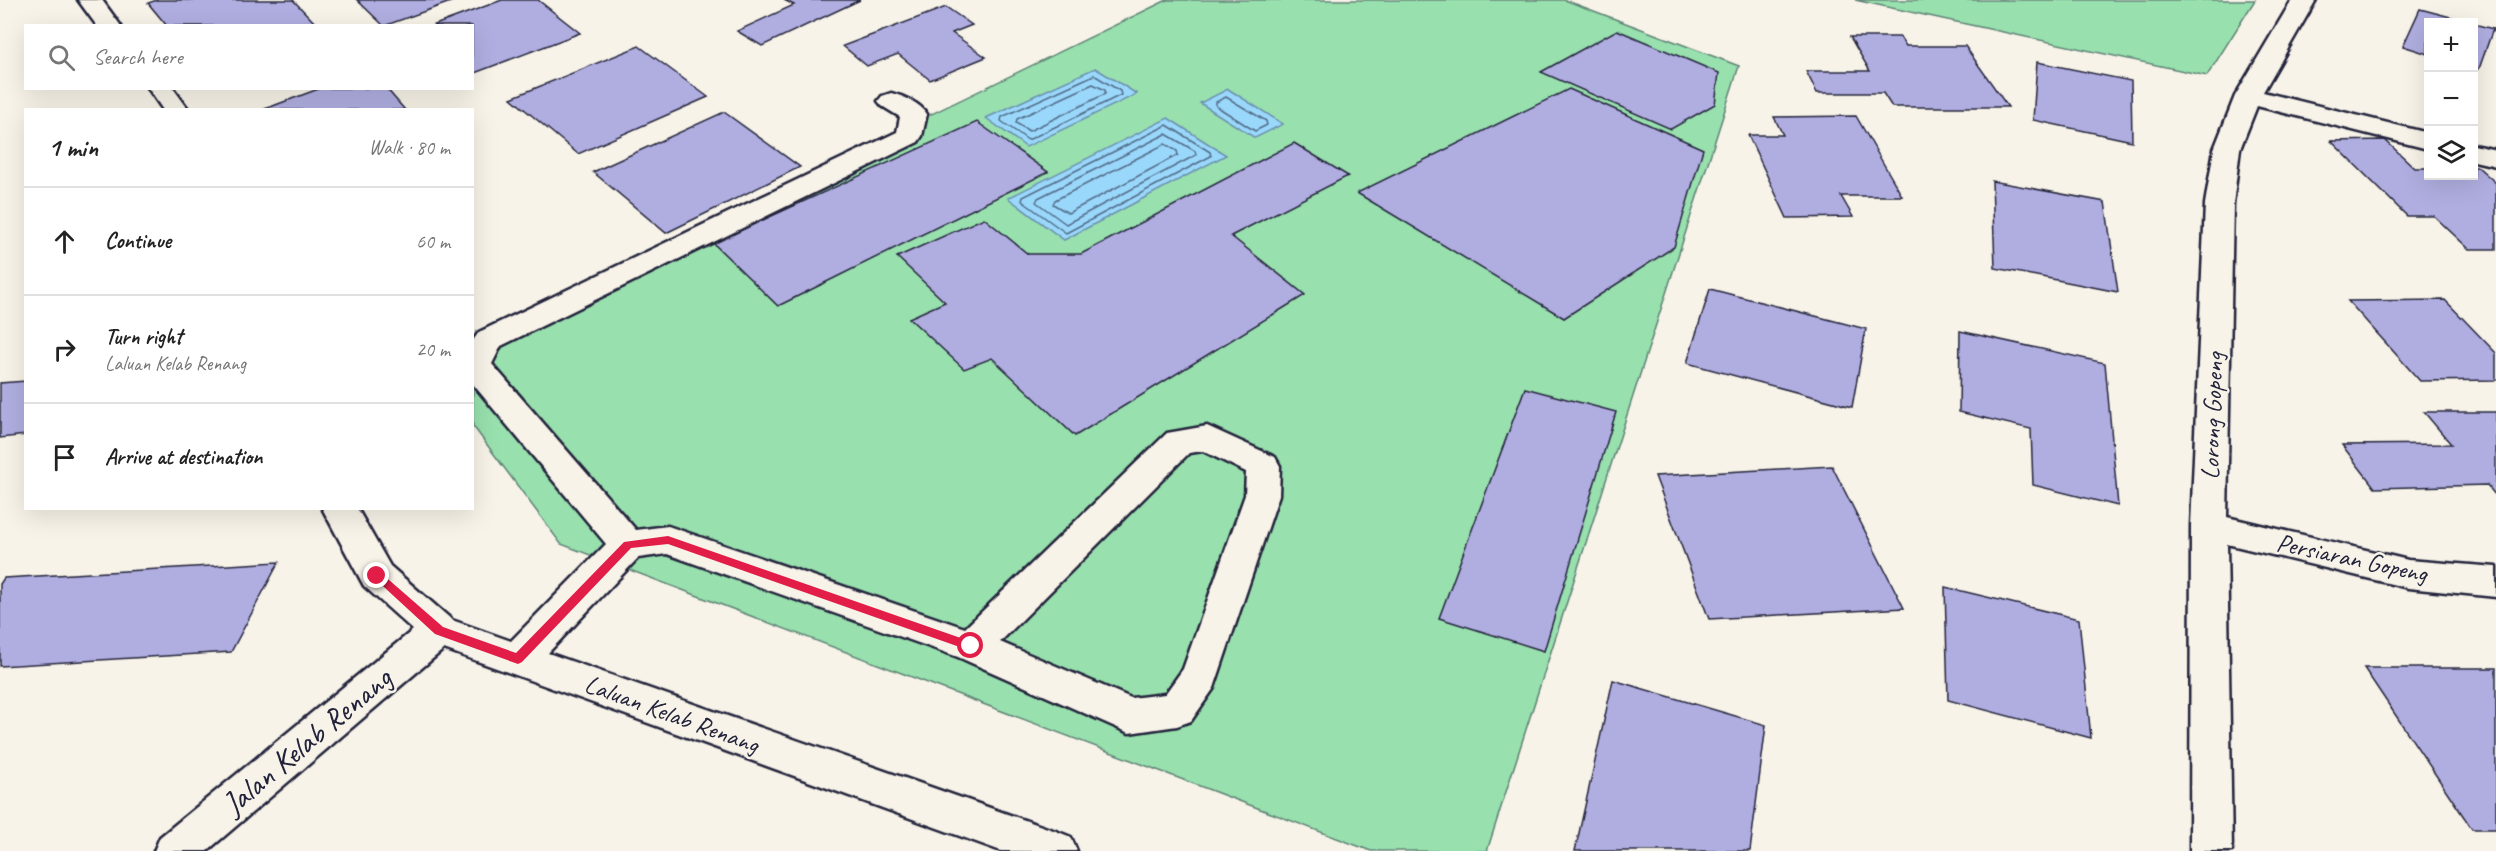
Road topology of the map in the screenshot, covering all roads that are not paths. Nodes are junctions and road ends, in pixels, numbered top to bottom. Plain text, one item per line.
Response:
1 (90, 0) edge
2 (2304, 0) edge
3 (108, 24) edge
4 (162, 90) edge
5 (2248, 96) junction
6 (891, 101) dead end
7 (175, 108) edge
8 (2424, 140) edge
9 (2478, 154) edge
10 (2496, 158) edge
11 (340, 510) edge
12 (2209, 526) junction
13 (628, 545) junction
14 (2496, 582) edge
15 (439, 631) junction
16 (971, 646) junction
17 (518, 659) junction
18 (175, 851) edge
19 (1056, 851) edge
20 (2211, 851) edge

1 - 3 street
2 - 5 street, Lorong Gopeng
4 - 7 street
5 - 8 street
5 - 12 street, Lorong Gopeng
6 - 13 street
9 - 10 street
11 - 15 street, Laluan Kelab Renang
12 - 14 street, Persiaran Gopeng
12 - 20 street, Lorong Gopeng
13 - 16 street
13 - 17 street
15 - 17 street, Laluan Kelab Renang
15 - 18 street, Jalan Kelab Renang
16 - 16 street
17 - 19 street, Laluan Kelab Renang

